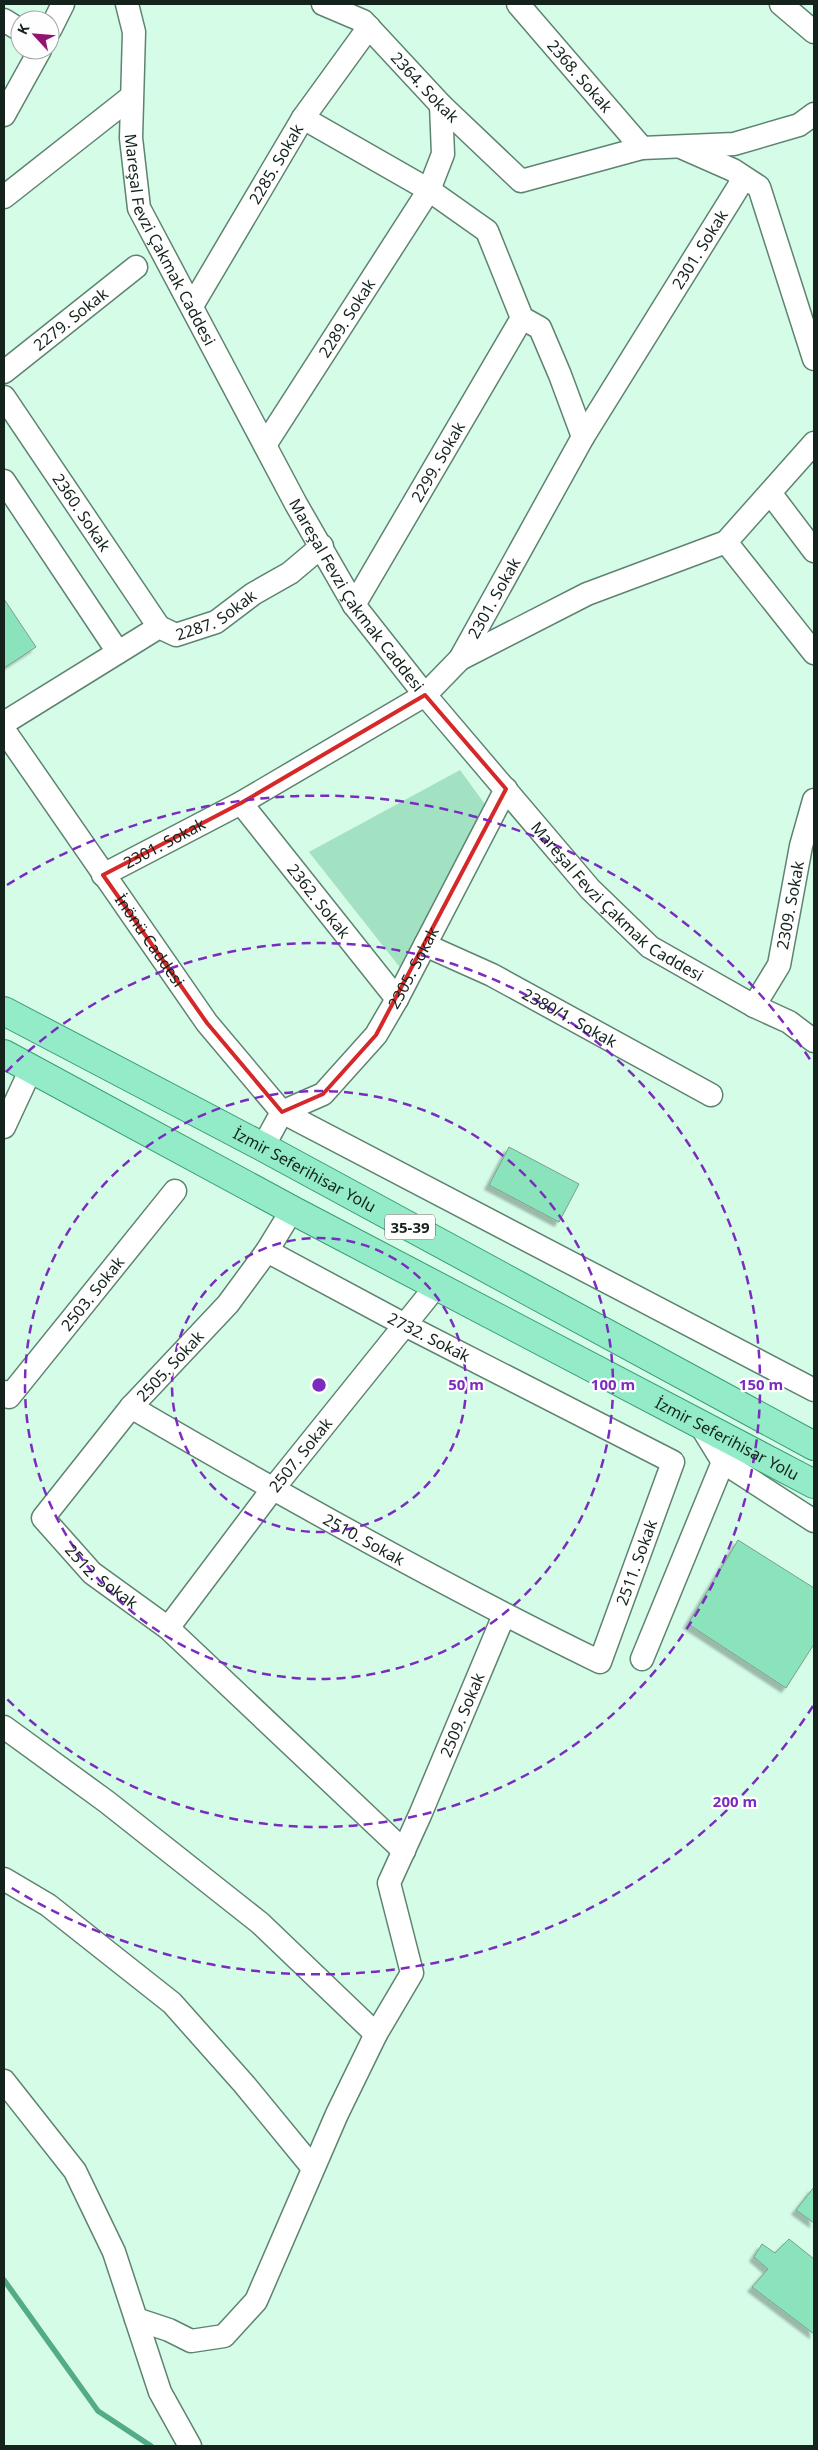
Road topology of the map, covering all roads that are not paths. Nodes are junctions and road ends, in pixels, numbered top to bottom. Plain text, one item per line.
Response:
1 (127, 4) edge
2 (322, 4) edge
3 (518, 4) edge
4 (781, 4) edge
5 (369, 27) junction
6 (814, 32) edge
7 (34, 60) edge
8 (131, 97) junction
9 (441, 105) junction
10 (4, 114) edge
11 (814, 114) edge
12 (303, 118) junction
13 (678, 146) junction
14 (642, 148) junction
15 (744, 178) junction
16 (429, 190) junction
17 (4, 197) edge
18 (136, 267) dead end
19 (192, 306) junction
20 (522, 318) junction
21 (814, 359) edge
22 (4, 372) edge
23 (4, 397) edge
24 (583, 437) junction
25 (814, 443) edge
26 (265, 445) junction
27 (4, 481) edge
28 (771, 494) junction
29 (726, 542) junction
30 (322, 546) junction
31 (814, 551) edge
32 (354, 605) junction
33 (159, 628) junction
34 (118, 652) junction
35 (814, 652) edge
36 (460, 659) junction
37 (425, 695) junction
38 (4, 723) edge
39 (4, 730) edge
40 (506, 788) junction
41 (814, 800) edge
42 (241, 802) junction
43 (808, 850) edge
44 (103, 875) junction
45 (425, 945) junction
46 (398, 999) junction
47 (754, 1006) junction
48 (4, 1011) edge
49 (814, 1041) edge
50 (4, 1054) edge
51 (31, 1069) junction
52 (12, 1090) edge
53 (712, 1096) dead end
54 (282, 1112) junction
55 (4, 1127) edge
56 (263, 1148) junction
57 (175, 1191) dead end
58 (292, 1210) junction
59 (267, 1251) junction
60 (438, 1285) junction
61 (405, 1325) junction
62 (814, 1390) edge
63 (6, 1394) edge
64 (131, 1407) junction
65 (699, 1423) junction
66 (814, 1446) edge
67 (673, 1462) joint
68 (723, 1462) junction
69 (814, 1484) edge
70 (272, 1490) junction
71 (43, 1518) joint
72 (814, 1521) edge
73 (504, 1615) junction
74 (168, 1628) junction
75 (642, 1659) dead end
76 (600, 1662) joint
77 (4, 1727) edge
78 (404, 1851) junction
79 (4, 1879) edge
80 (376, 2034) junction
81 (4, 2082) edge
82 (313, 2168) junction
83 (136, 2319) junction
84 (190, 2446) edge

1 - 8 street, Mareşal Fevzi Çakmak Caddesi
2 - 5 street, 2364. Sokak
3 - 14 street, 2368. Sokak
4 - 6 street
5 - 9 street, 2364. Sokak
5 - 12 street, 2285. Sokak
7 - 10 street
8 - 17 street
8 - 19 street, Mareşal Fevzi Çakmak Caddesi
9 - 14 street, 2364. Sokak
9 - 16 street, 2289. Sokak
11 - 13 street
12 - 16 street
12 - 19 street, 2285. Sokak
13 - 14 street
13 - 15 street
15 - 21 street
15 - 24 street, 2301. Sokak
16 - 20 street
16 - 26 street, 2289. Sokak
18 - 22 street, 2279. Sokak
19 - 26 street, Mareşal Fevzi Çakmak Caddesi
20 - 24 street
20 - 32 street, 2299. Sokak
23 - 33 street, 2360. Sokak
24 - 36 street, 2301. Sokak
25 - 28 street
26 - 30 street, Mareşal Fevzi Çakmak Caddesi
27 - 34 street
28 - 29 street
28 - 31 street
29 - 35 street
29 - 36 street
30 - 32 street, Mareşal Fevzi Çakmak Caddesi
30 - 33 street, 2287. Sokak
32 - 37 street, Mareşal Fevzi Çakmak Caddesi
33 - 34 street, 2287. Sokak
34 - 38 street, 2287. Sokak
36 - 37 street, 2301. Sokak
37 - 40 street, Mareşal Fevzi Çakmak Caddesi
37 - 42 street, 2301. Sokak
39 - 44 street, İnönü Caddesi
40 - 45 street, 2305. Sokak
40 - 47 street, Mareşal Fevzi Çakmak Caddesi
41 - 43 street, 2309. Sokak
42 - 44 street, 2301. Sokak
42 - 46 street, 2362. Sokak
43 - 47 street, 2309. Sokak
44 - 54 street, İnönü Caddesi
45 - 46 street, 2305. Sokak
45 - 53 street, 2380/1. Sokak
46 - 54 street, 2305. Sokak
47 - 49 street, Mareşal Fevzi Çakmak Caddesi
48 - 56 main road, İzmir Seferihisar Yolu / 35-39
50 - 51 main road, İzmir Seferihisar Yolu / 35-39
51 - 52 street
51 - 58 main road, İzmir Seferihisar Yolu / 35-39
52 - 55 street
54 - 56 street
54 - 62 street
56 - 66 main road, İzmir Seferihisar Yolu / 35-39
57 - 63 street, 2503. Sokak
58 - 59 street, 2505. Sokak
58 - 60 main road, İzmir Seferihisar Yolu / 35-39
59 - 61 street, 2732. Sokak
59 - 64 street, 2505. Sokak
60 - 61 street, 2507. Sokak
60 - 65 main road, İzmir Seferihisar Yolu / 35-39
61 - 67 street, 2732. Sokak
61 - 70 street, 2507. Sokak
64 - 70 street, 2510. Sokak
64 - 71 street, 2505. Sokak
65 - 68 street
65 - 69 main road, İzmir Seferihisar Yolu / 35-39
67 - 76 street, 2511. Sokak
68 - 72 street
68 - 75 street
70 - 73 street, 2510. Sokak
70 - 74 street, 2507. Sokak
71 - 74 street, 2512. Sokak
73 - 76 street, 2510. Sokak
73 - 78 street, 2509. Sokak
74 - 78 street, 2512. Sokak
77 - 80 street
78 - 80 street, 2509. Sokak
79 - 82 street
80 - 82 street, 2509. Sokak
81 - 83 street
82 - 83 street, 2509. Sokak
83 - 84 street

